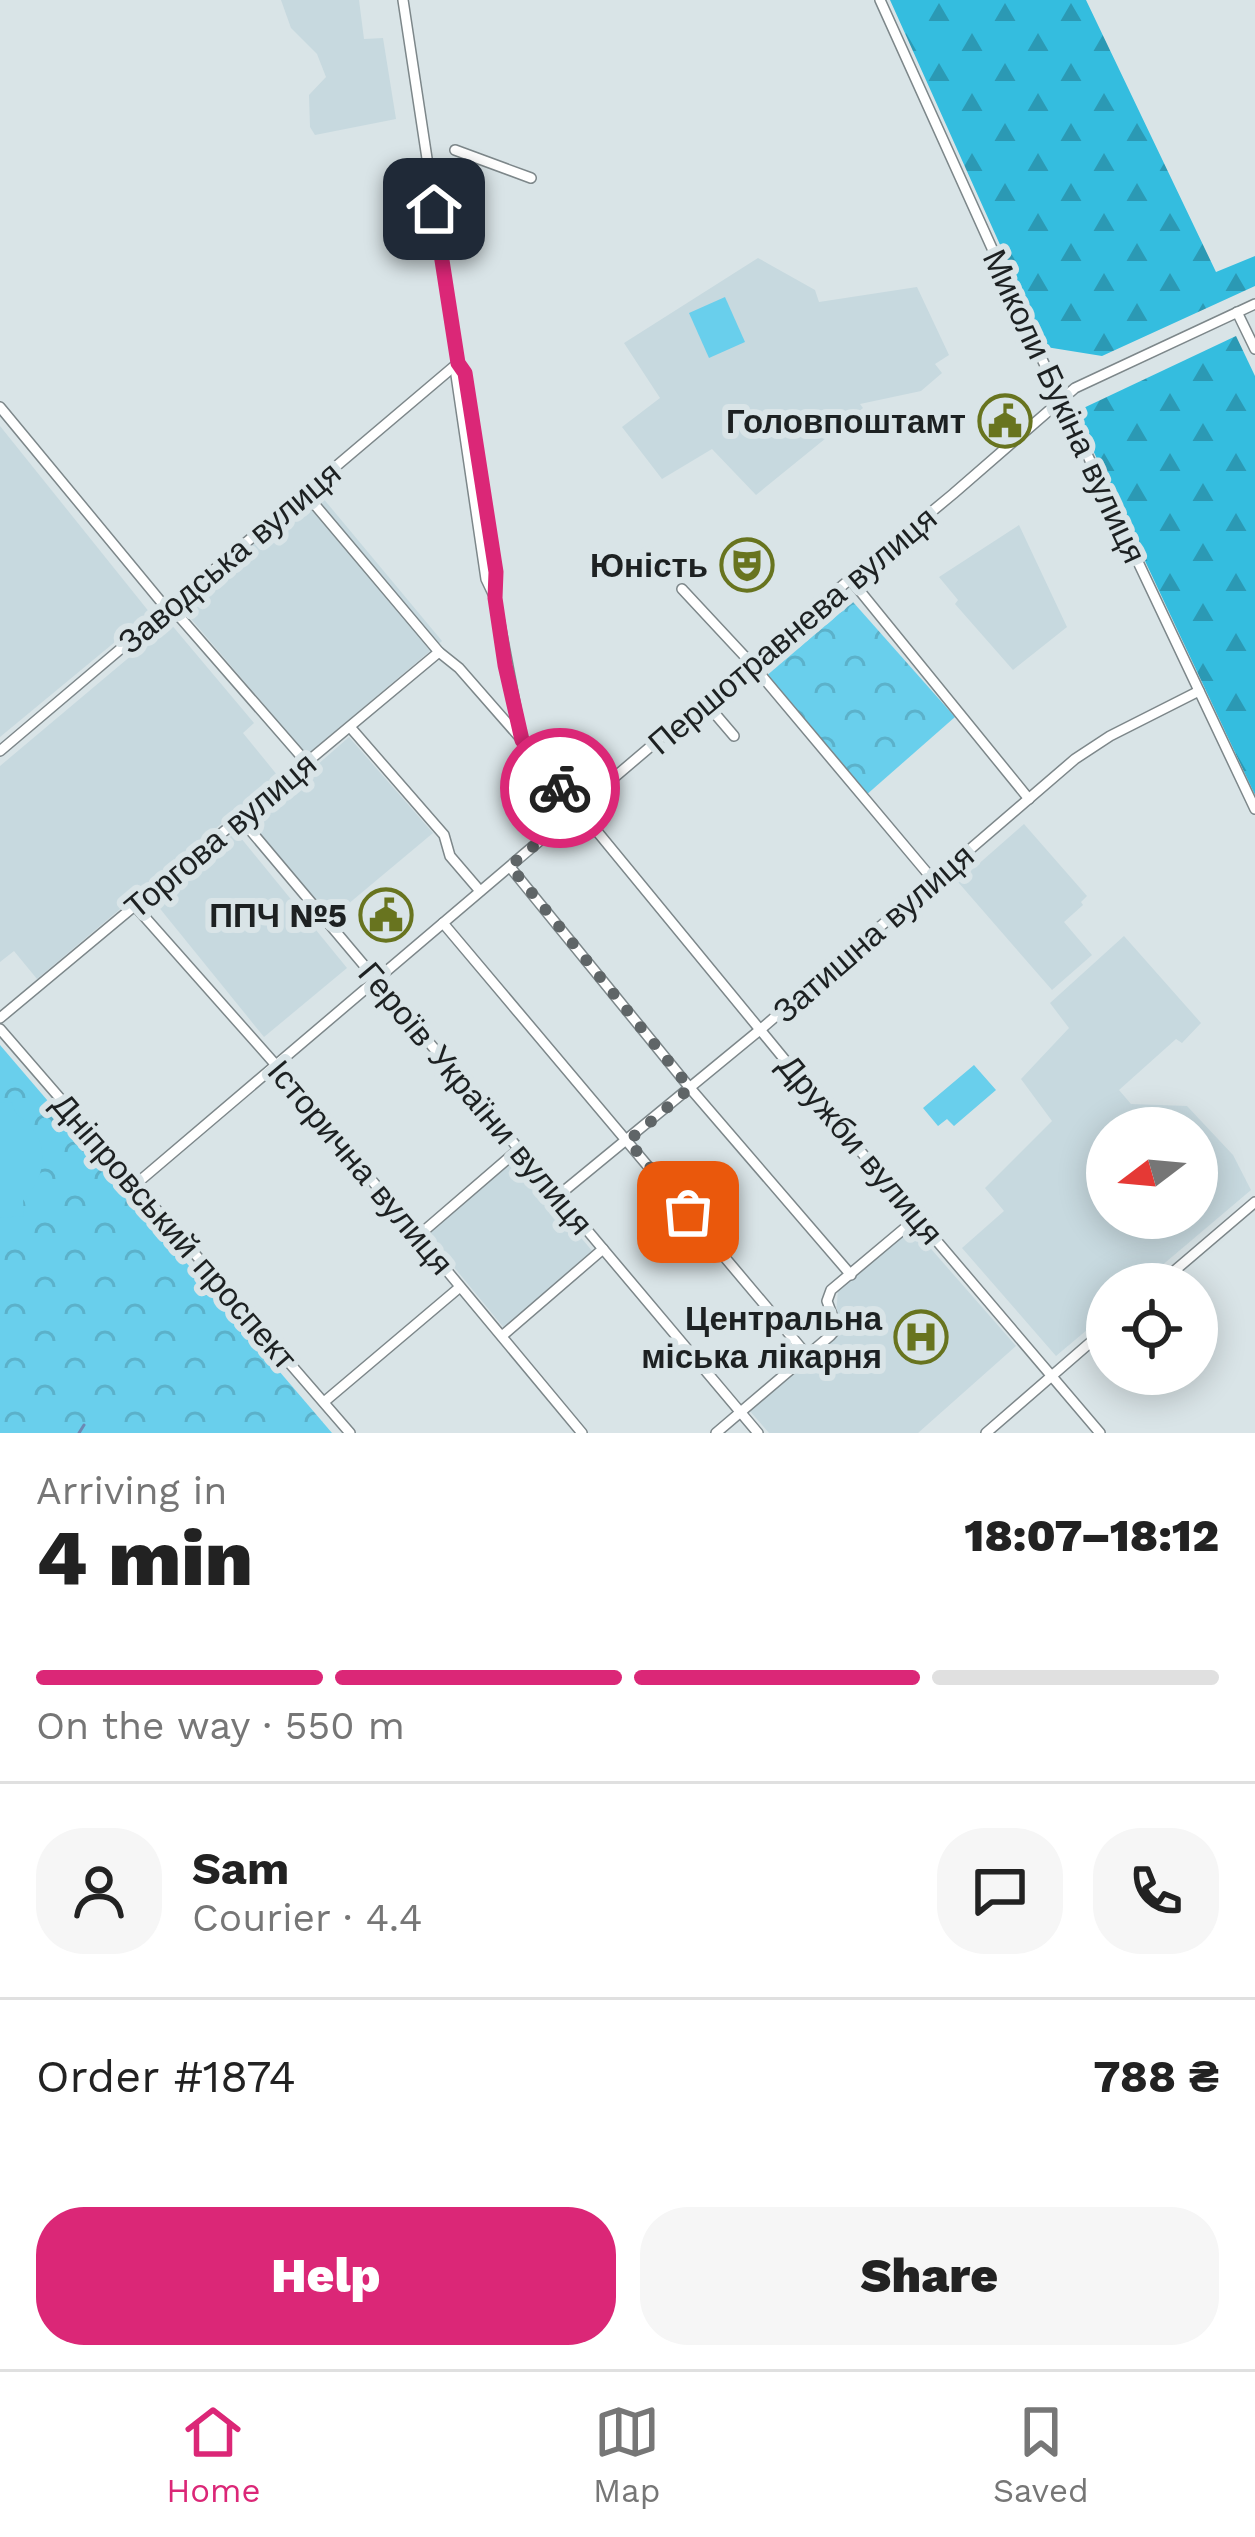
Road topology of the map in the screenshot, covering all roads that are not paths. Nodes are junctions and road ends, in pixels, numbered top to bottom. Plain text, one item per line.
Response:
1 (403, 0) edge
2 (880, 0) edge
3 (455, 150) dead end
4 (530, 178) dead end
5 (1255, 304) edge
6 (1237, 312) junction
7 (1255, 349) edge
8 (458, 363) junction
9 (1061, 399) junction
10 (0, 407) edge
11 (305, 493) junction
12 (851, 580) junction
13 (682, 589) dead end
14 (169, 608) junction
15 (439, 652) junction
16 (750, 662) junction
17 (1199, 691) junction
18 (705, 702) junction
19 (350, 728) junction
20 (734, 736) dead end
21 (522, 740) junction
22 (0, 751) edge
23 (307, 763) junction
24 (1029, 799) junction
25 (578, 809) junction
26 (1255, 809) edge
27 (240, 818) junction
28 (510, 866) junction
29 (934, 881) junction
30 (480, 891) junction
31 (134, 906) junction
32 (443, 923) junction
33 (377, 981) junction
34 (0, 1018) edge
35 (0, 1029) edge
36 (761, 1029) junction
37 (275, 1064) junction
38 (690, 1088) junction
39 (628, 1141) junction
40 (519, 1149) junction
41 (136, 1184) junction
42 (559, 1195) junction
43 (1255, 1202) edge
44 (918, 1216) junction
45 (418, 1236) junction
46 (603, 1249) junction
47 (1184, 1263) edge
48 (850, 1275) junction
49 (460, 1287) junction
50 (502, 1336) junction
51 (1086, 1346) edge
52 (807, 1355) junction
53 (1051, 1375) junction
54 (324, 1402) junction
55 (740, 1413) junction
56 (350, 1433) edge
57 (582, 1433) edge
58 (716, 1433) edge
59 (758, 1433) edge
60 (986, 1433) edge
61 (1100, 1433) edge

1 - 8 street
2 - 9 street, Миколи Букіна вулиця
3 - 4 street
5 - 6 street, Першотравнева вулиця
6 - 7 street
6 - 9 street, Першотравнева вулиця
8 - 11 street, Заводська вулиця
8 - 21 street
9 - 12 street, Першотравнева вулиця
9 - 17 street, Миколи Букіна вулиця
10 - 14 street
11 - 14 street, Заводська вулиця
11 - 15 street, Дружби вулиця
12 - 16 street, Першотравнева вулиця
12 - 24 street
13 - 16 street
14 - 22 street, Заводська вулиця
14 - 23 street
15 - 19 street, Торгова вулиця
15 - 21 street, Дружби вулиця
16 - 18 street, Першотравнева вулиця
16 - 29 street
17 - 24 street, Затишна вулиця
17 - 26 street, Миколи Букіна вулиця
18 - 20 street
18 - 25 street, Першотравнева вулиця
19 - 23 street, Торгова вулиця
19 - 30 street
21 - 25 street, Дружби вулиця
23 - 27 street, Торгова вулиця
24 - 29 street, Затишна вулиця
25 - 28 street, Першотравнева вулиця
25 - 36 street, Дружби вулиця
27 - 31 street, Торгова вулиця
27 - 33 street, Героїв України вулиця
28 - 30 street, Першотравнева вулиця
28 - 38 street
29 - 36 street, Затишна вулиця
30 - 32 street, Першотравнева вулиця
31 - 34 street, Торгова вулиця
31 - 37 street, Історична вулиця
32 - 33 street, Першотравнева вулиця
32 - 39 street
33 - 37 street, Першотравнева вулиця
33 - 40 street, Героїв України вулиця
35 - 41 street, Дніпровський проспект
36 - 38 street, Затишна вулиця
36 - 44 street, Дружби вулиця
37 - 41 street, Першотравнева вулиця
37 - 45 street, Історична вулиця
38 - 39 street, Затишна вулиця
38 - 48 street
39 - 42 street, Затишна вулиця
39 - 52 street
40 - 42 street, Героїв України вулиця
40 - 45 street
41 - 54 street, Дніпровський проспект
42 - 46 street, Героїв України вулиця
43 - 47 street
44 - 48 street
44 - 53 street, Дружби вулиця
45 - 49 street, Історична вулиця
46 - 50 street
46 - 55 street, Героїв України вулиця
48 - 52 street
49 - 50 street, Історична вулиця
49 - 54 street
50 - 57 street, Історична вулиця
51 - 53 street
52 - 55 street
53 - 60 street
53 - 61 street, Дружби вулиця
54 - 56 street, Дніпровський проспект
55 - 58 street
55 - 59 street, Героїв України вулиця

